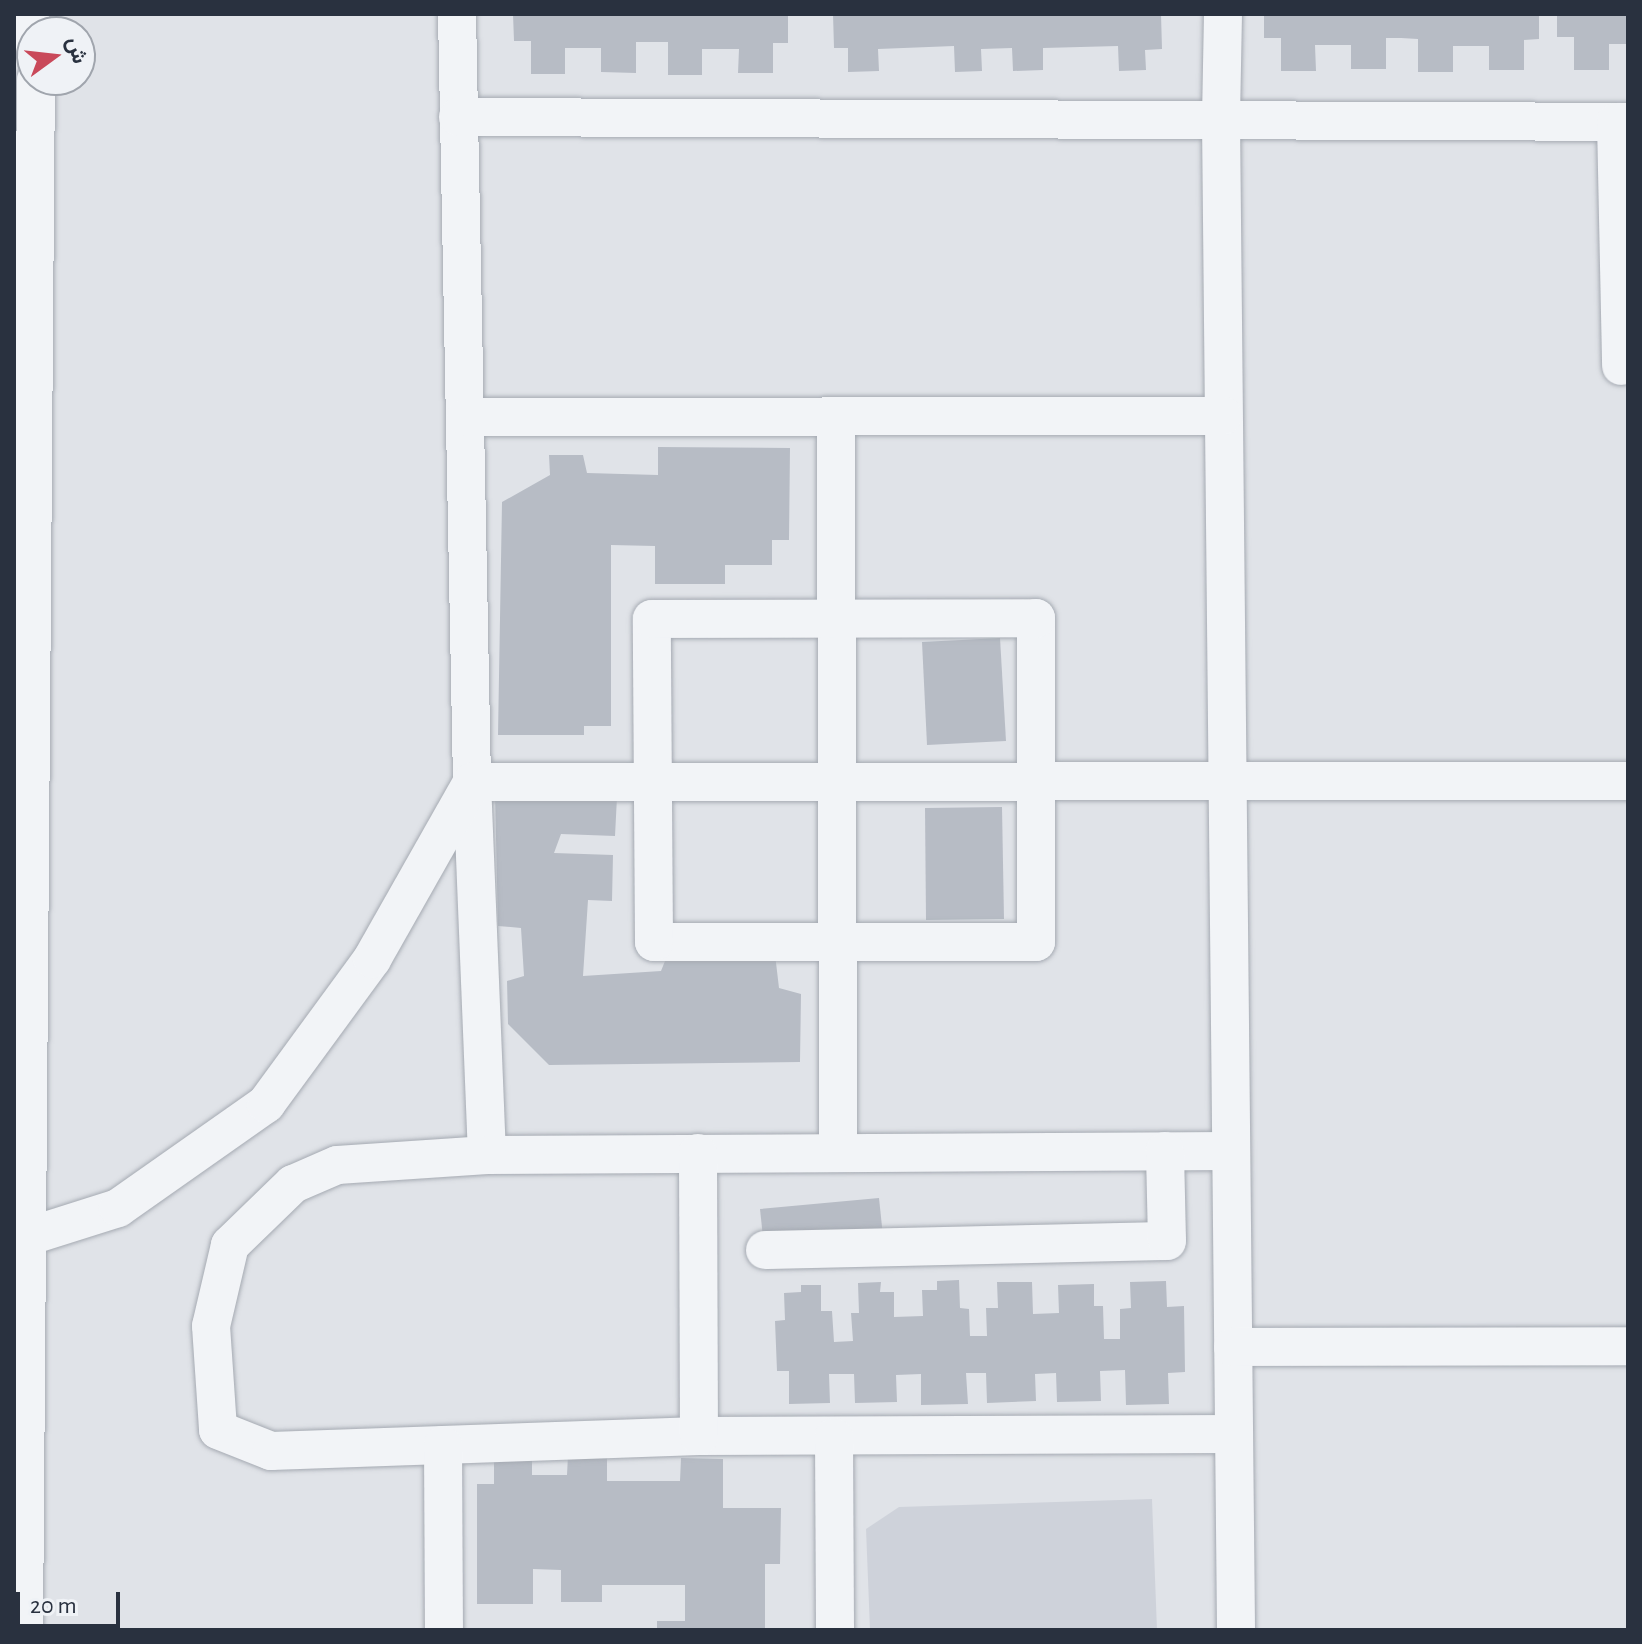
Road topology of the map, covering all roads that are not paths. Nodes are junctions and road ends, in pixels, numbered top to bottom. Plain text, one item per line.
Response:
1 (457, 14) edge
2 (1223, 14) edge
3 (36, 96) edge
4 (458, 117) junction
5 (1221, 120) junction
6 (1622, 122) edge
7 (1621, 366) dead end
8 (836, 416) junction
9 (1223, 416) junction
10 (466, 417) junction
11 (837, 619) junction
12 (1227, 781) junction
13 (1628, 781) edge
14 (472, 782) junction
15 (653, 782) junction
16 (837, 782) junction
17 (1036, 782) junction
18 (837, 942) junction
19 (1165, 1151) junction
20 (1231, 1151) junction
21 (838, 1152) junction
22 (698, 1153) junction
23 (487, 1155) junction
24 (20, 1240) edge
25 (765, 1250) dead end
26 (1628, 1346) edge
27 (1233, 1347) junction
28 (1234, 1434) junction
29 (699, 1436) junction
30 (834, 1437) junction
31 (443, 1445) junction
32 (24, 1630) edge
33 (444, 1630) edge
34 (835, 1630) edge
35 (1236, 1630) edge

1 - 4 street
2 - 5 street
3 - 24 street
4 - 5 street
4 - 10 street
5 - 6 street
5 - 9 street
6 - 7 street
8 - 9 street
8 - 10 street
8 - 11 street
9 - 12 street
10 - 14 street
11 - 15 street
11 - 16 street
11 - 17 street
12 - 13 street
12 - 17 street
12 - 20 street
14 - 15 street
14 - 23 street
14 - 24 street
15 - 16 street
15 - 18 street
16 - 17 street
16 - 18 street
17 - 18 street
18 - 21 street
19 - 20 street
19 - 21 street
19 - 25 street
20 - 27 street
21 - 22 street
22 - 23 street
22 - 29 street
23 - 31 street
24 - 32 street
26 - 27 street
27 - 28 street
28 - 30 street
28 - 35 street
29 - 30 street
29 - 31 street
30 - 34 street
31 - 33 street

